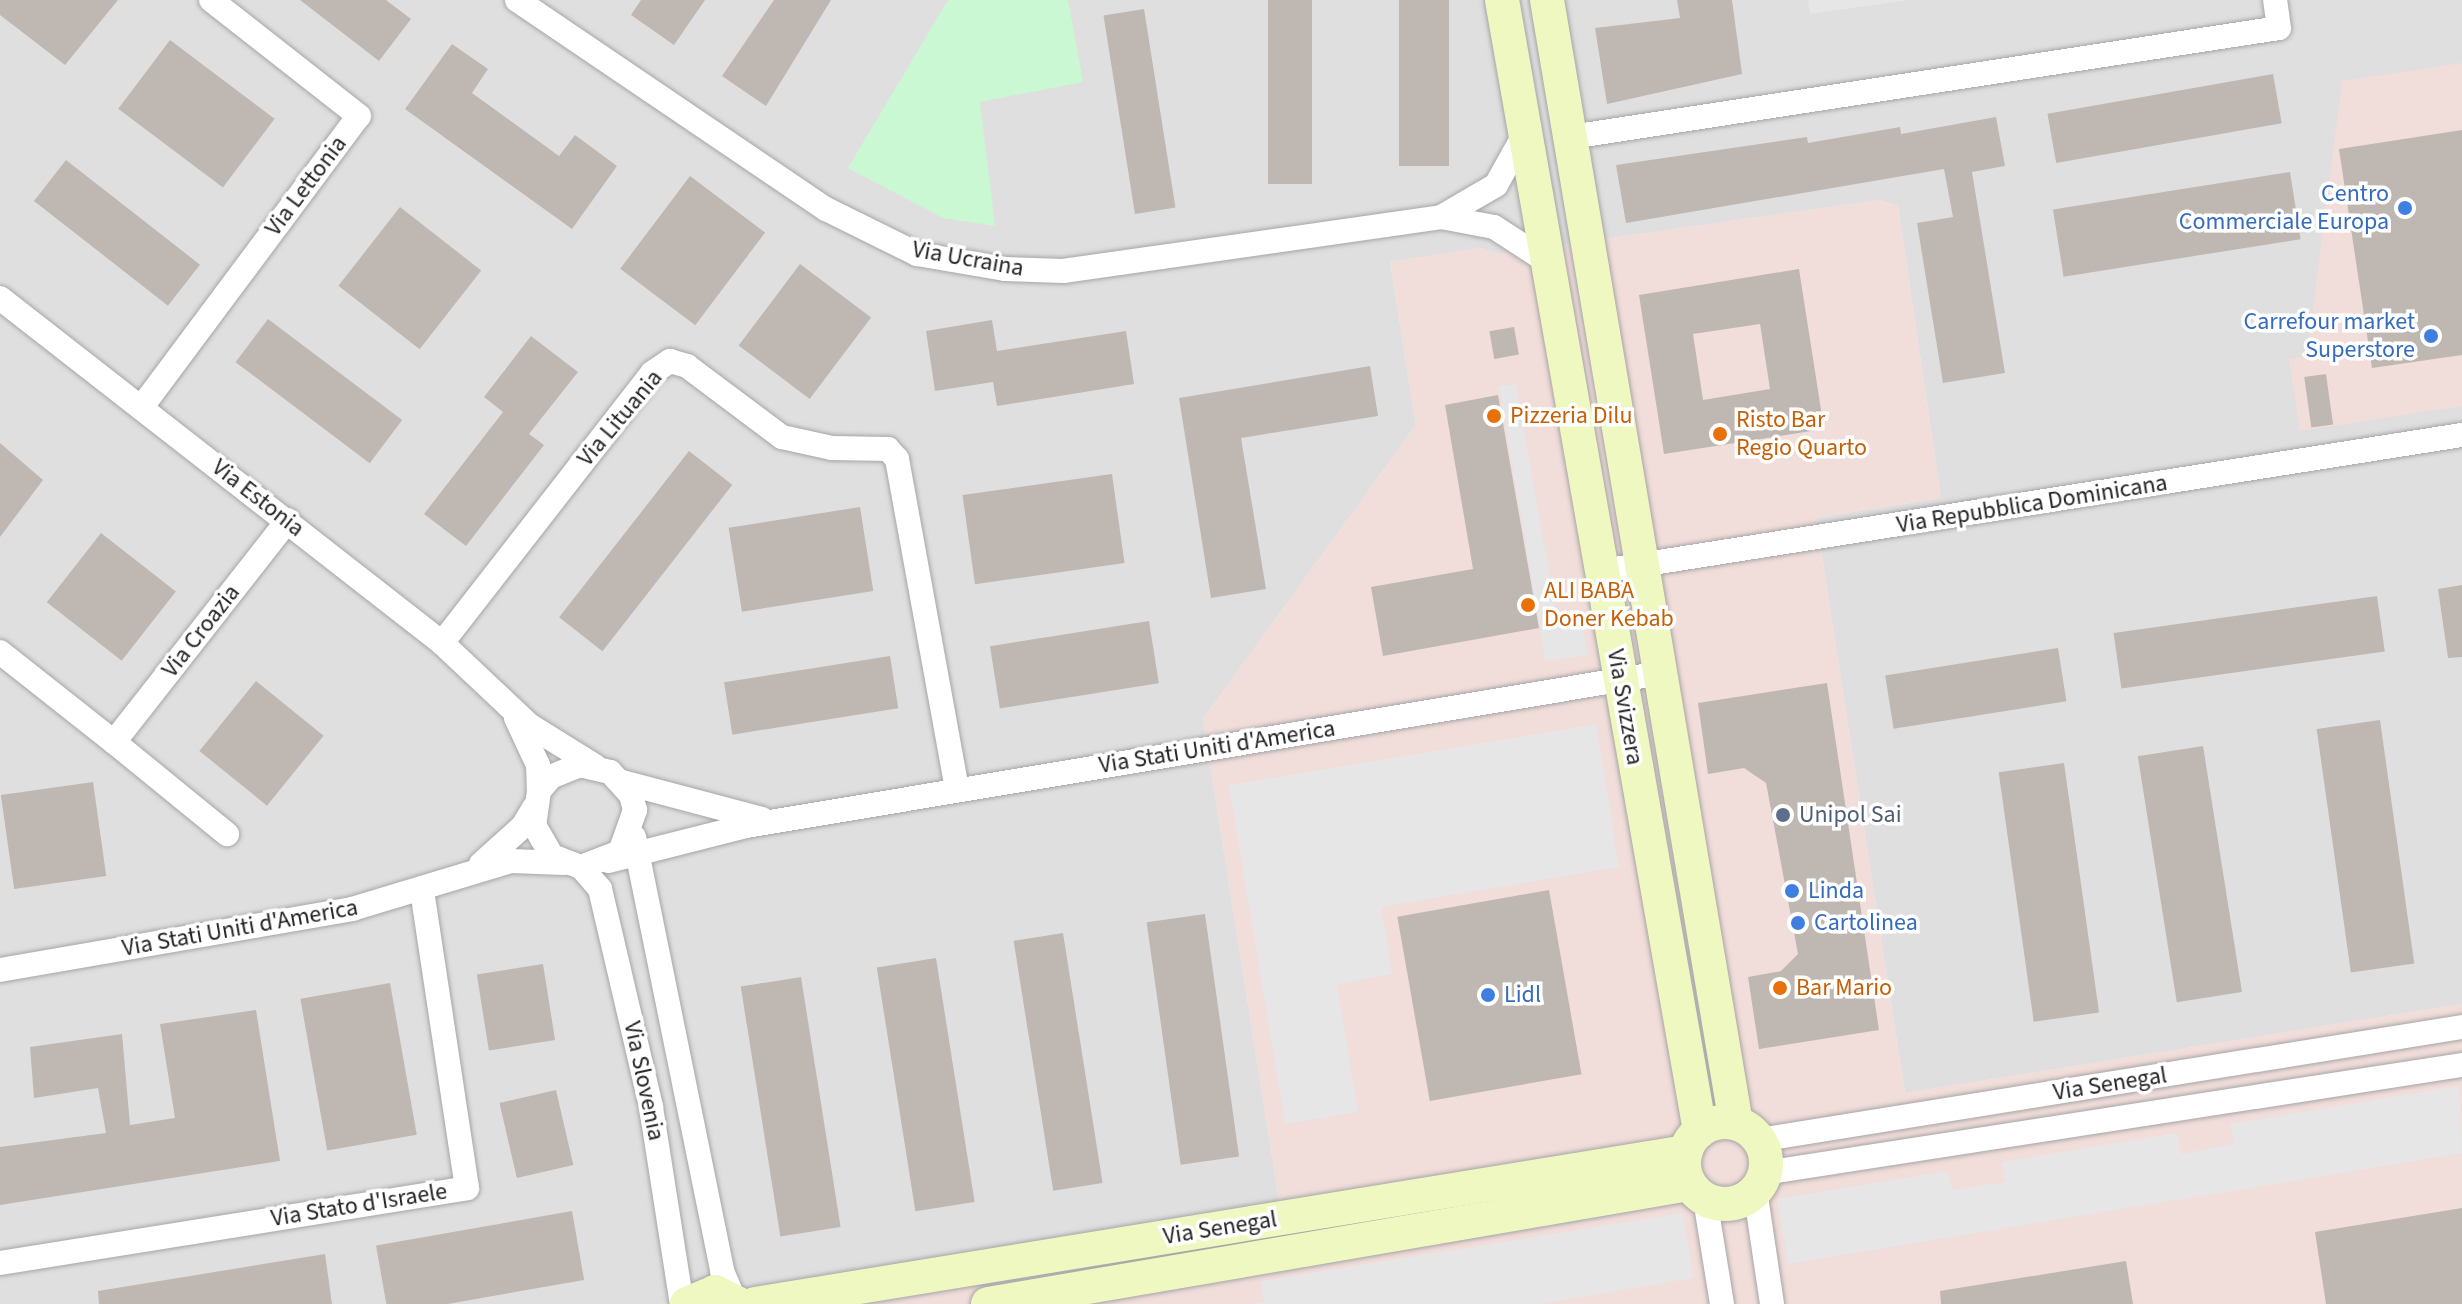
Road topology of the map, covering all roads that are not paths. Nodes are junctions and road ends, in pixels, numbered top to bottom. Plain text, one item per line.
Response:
1 (211, 0) edge
2 (517, 0) edge
3 (1502, 0) edge
4 (1547, 0) edge
5 (2275, 0) edge
6 (1524, 135) junction
7 (1571, 137) junction
8 (1441, 217) junction
9 (1545, 260) junction
10 (0, 298) edge
11 (141, 408) junction
12 (2462, 435) edge
13 (288, 520) junction
14 (1643, 565) junction
15 (1602, 571) junction
16 (442, 643) junction
17 (0, 652) edge
18 (1661, 673) junction
19 (1620, 680) junction
20 (510, 705) junction
21 (114, 742) junction
22 (595, 766) junction
23 (622, 782) junction
24 (957, 790) junction
25 (536, 799) junction
26 (772, 821) junction
27 (634, 826) junction
28 (227, 834) dead end
29 (642, 858) junction
30 (608, 861) junction
31 (574, 866) junction
32 (476, 868) junction
33 (422, 890) junction
34 (0, 970) edge
35 (2462, 1027) edge
36 (2462, 1065) edge
37 (1754, 1157) junction
38 (1695, 1166) junction
39 (0, 1263) edge
40 (743, 1302) edge
41 (685, 1304) edge
42 (988, 1304) edge
43 (1722, 1304) edge
44 (1772, 1304) edge

1 - 11 street, Via Lettonia
2 - 8 street, Via Ucraina
3 - 6 main road, Via Svizzera
4 - 7 main road, Via Svizzera
5 - 7 street
6 - 8 street, Via Ucraina
6 - 9 main road, Via Svizzera
7 - 14 main road, Via Svizzera
8 - 9 street, Via Ucraina
9 - 15 main road, Via Svizzera
10 - 11 street, Via Estonia
11 - 13 street, Via Estonia
12 - 14 street, Via Repubblica Dominicana
13 - 16 street, Via Estonia
13 - 21 street, Via Croazia
14 - 15 street, Via Repubblica Dominicana
14 - 18 main road, Via Svizzera
15 - 19 main road, Via Svizzera
16 - 20 street, Via Estonia
16 - 24 street, Via Lituania
17 - 21 street
18 - 19 street, Via Stati Uniti d'America
18 - 37 main road, Via Svizzera
19 - 24 street, Via Stati Uniti d'America
19 - 38 main road, Via Svizzera
20 - 22 street, Via Estonia
20 - 25 street, Via Estonia
21 - 28 street
22 - 23 street
22 - 25 street
23 - 26 street, Via Stati Uniti d'America
23 - 27 street
24 - 26 street, Via Stati Uniti d'America
25 - 31 street
25 - 32 street, Via Stati Uniti d'America
26 - 29 street, Via Stati Uniti d'America
27 - 29 street, Via Slovenia
27 - 30 street
29 - 30 street, Via Stati Uniti d'America
29 - 40 street, Via Slovenia
30 - 31 street
31 - 32 street, Via Stati Uniti d'America
31 - 41 street, Via Slovenia
32 - 33 street, Via Stati Uniti d'America
33 - 34 street, Via Stati Uniti d'America
33 - 39 street, Via Stato d'Israele
35 - 37 street, Via Senegal
36 - 37 street, Via Senegal
37 - 38 main road
37 - 38 main road
37 - 44 street, Via Svizzera
38 - 40 main road, Via Senegal
38 - 42 main road, Via Senegal
38 - 43 street, Via Svizzera
40 - 41 main road, Via Senegal

